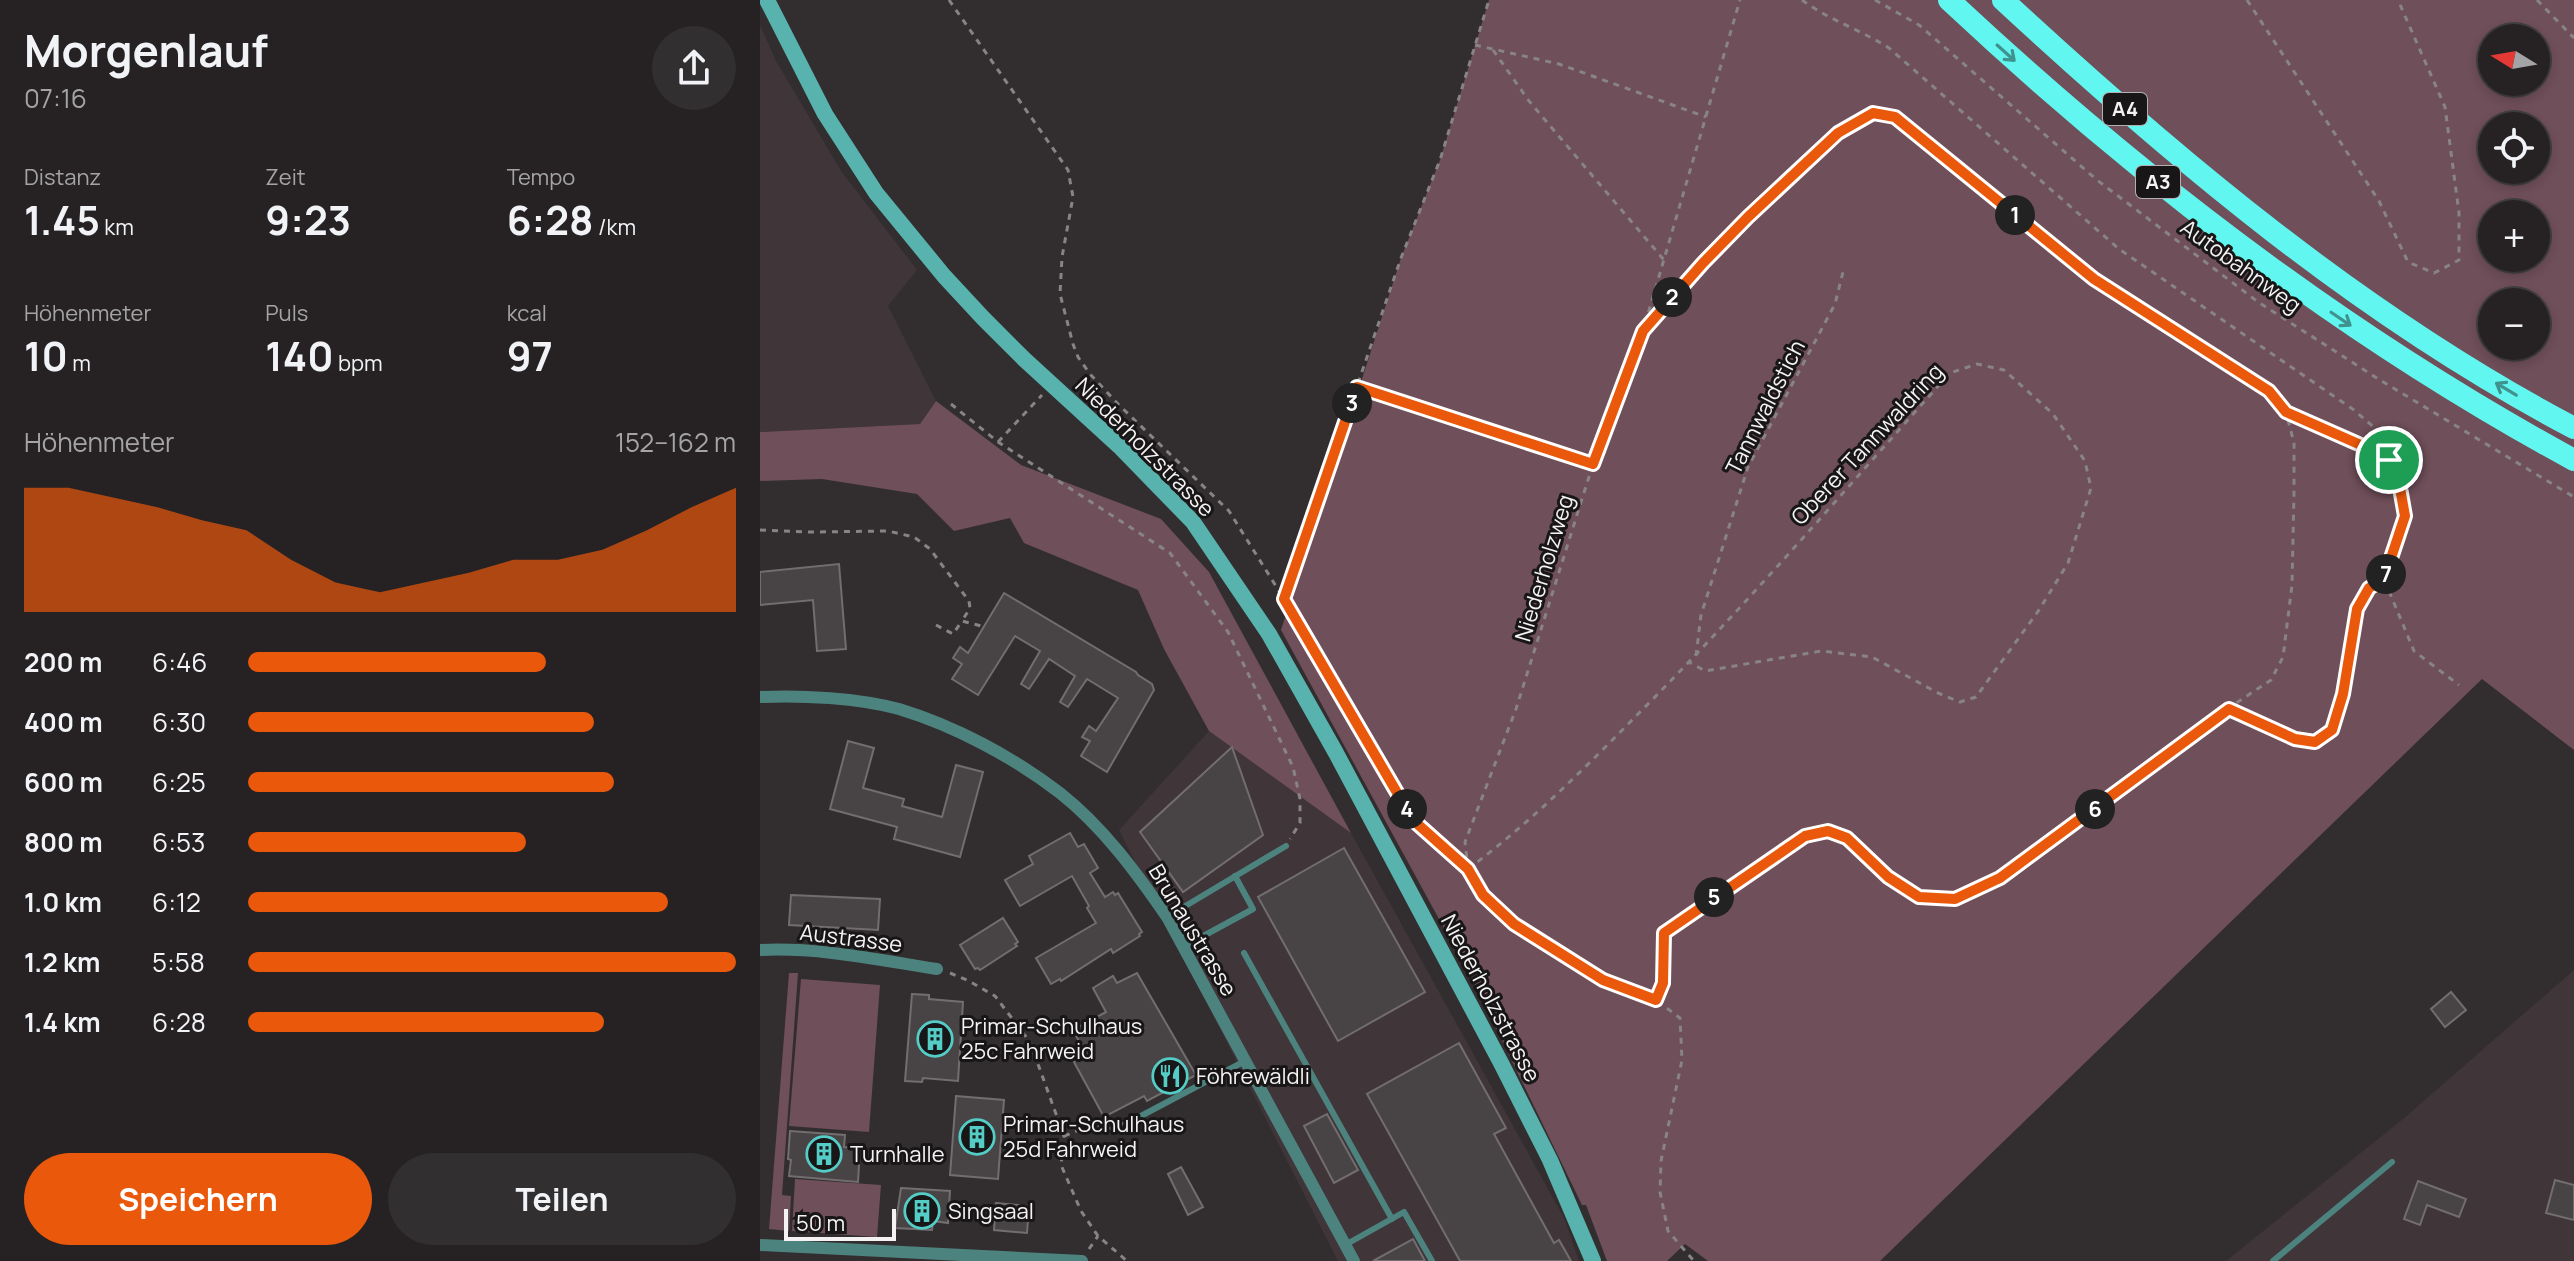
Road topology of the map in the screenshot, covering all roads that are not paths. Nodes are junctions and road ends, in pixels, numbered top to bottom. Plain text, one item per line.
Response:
1 (767, 0) edge
2 (1949, 0) edge
3 (1987, 0) edge
4 (2003, 0) edge
5 (2250, 215) junction
6 (2574, 428) edge
7 (2574, 460) edge
8 (760, 697) edge
9 (1286, 846) road end
10 (1235, 876) junction
11 (1167, 917) junction
12 (1183, 947) junction
13 (760, 950) edge
14 (1244, 953) dead end
15 (937, 969) road end
16 (1245, 1061) junction
17 (1139, 1117) road end
18 (2392, 1162) dead end
19 (1392, 1219) junction
20 (760, 1245) edge
21 (1345, 1245) junction
22 (919, 1256) edge
23 (1082, 1261) edge
24 (1354, 1261) edge
25 (1432, 1261) edge
26 (1593, 1261) edge
27 (2273, 1261) edge

1 - 26 main road, Niederholzstrasse
2 -> 7 highway, A3
3 - 5 highway, A3
4 - 5 highway, A4
6 -> 5 highway, A3
8 - 11 street, Brunaustrasse
9 - 10 lane
10 - 11 lane
10 - 12 lane
11 - 12 street, Brunaustrasse
12 - 16 street, Brunaustrasse
13 - 15 street, Austrasse
14 - 19 lane
16 - 17 lane
16 - 21 street, Brunaustrasse
18 - 27 lane
19 - 21 lane
19 - 25 lane
20 - 22 street
21 - 24 street, Brunaustrasse
22 - 23 street

